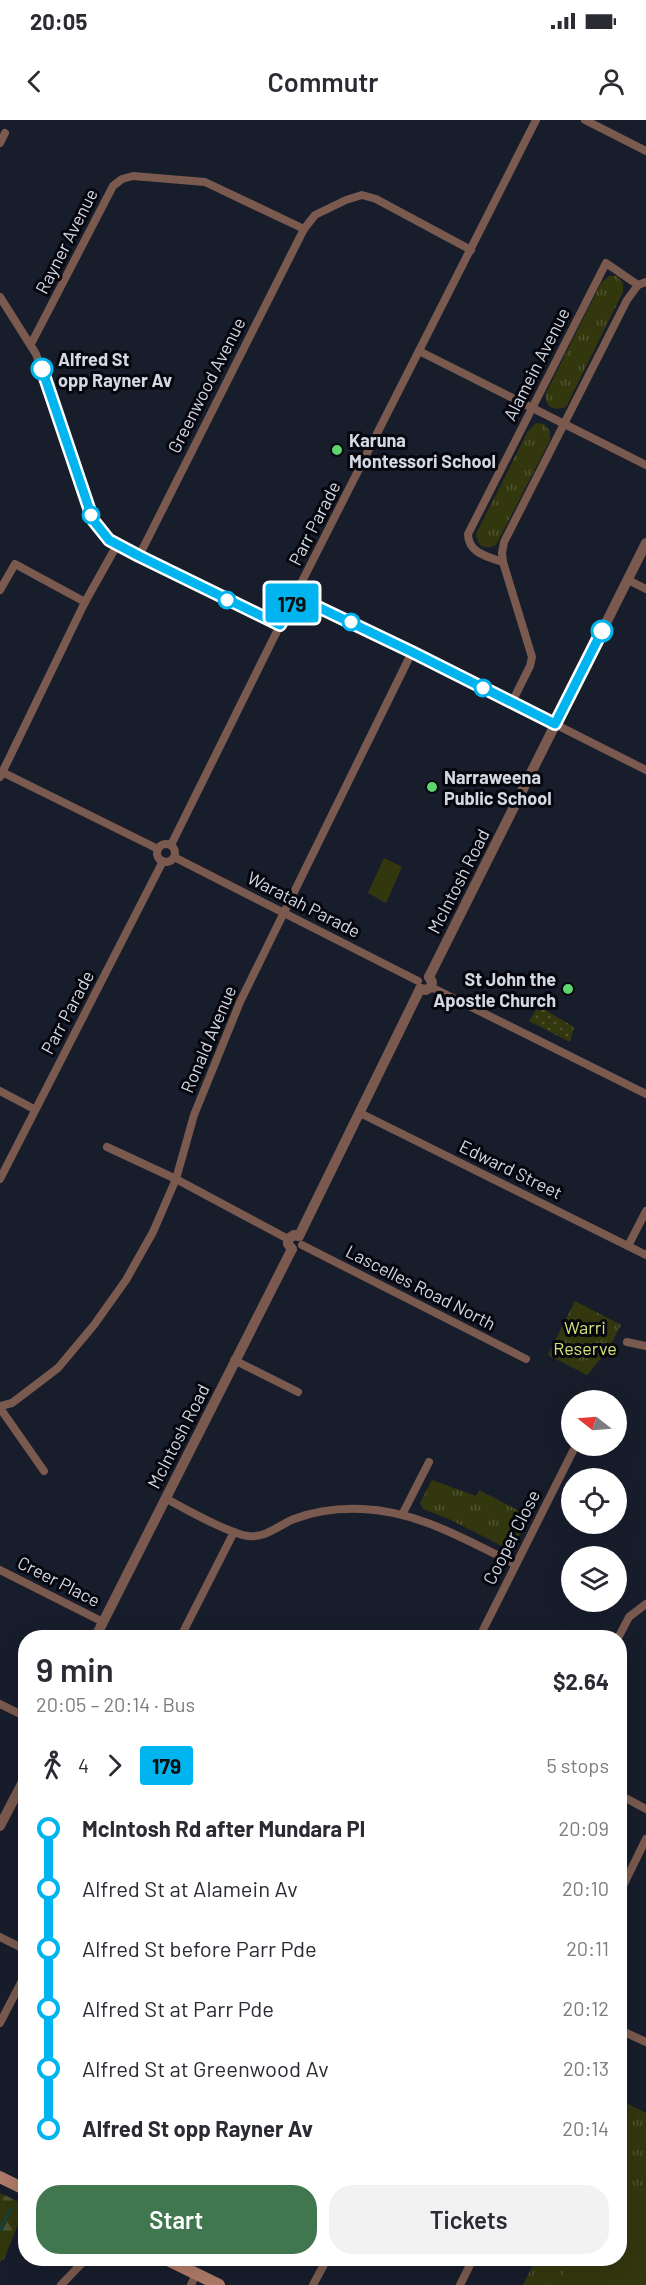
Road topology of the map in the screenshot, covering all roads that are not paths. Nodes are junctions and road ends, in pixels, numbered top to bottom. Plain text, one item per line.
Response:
1 (536, 120) edge
2 (585, 120) edge
3 (5, 133) dead end
4 (0, 143) edge
5 (646, 151) edge
6 (304, 229) junction
7 (471, 250) junction
8 (642, 283) edge
9 (1, 300) edge
10 (31, 344) junction
11 (419, 351) junction
12 (532, 409) junction
13 (564, 424) junction
14 (646, 465) edge
15 (646, 543) edge
16 (117, 545) junction
17 (139, 556) junction
18 (503, 562) junction
19 (628, 580) junction
20 (646, 589) edge
21 (0, 590) edge
22 (295, 596) junction
23 (85, 602) junction
24 (280, 625) junction
25 (412, 652) junction
26 (512, 702) junction
27 (555, 724) junction
28 (646, 770) edge
29 (1, 774) edge
30 (171, 845) junction
31 (158, 849) junction
32 (174, 857) junction
33 (163, 861) junction
34 (283, 912) junction
35 (425, 983) junction
36 (0, 1091) edge
37 (646, 1094) edge
38 (34, 1109) junction
39 (360, 1113) junction
40 (107, 1147) dead end
41 (0, 1179) edge
42 (176, 1179) junction
43 (646, 1211) edge
44 (295, 1242) junction
45 (628, 1246) junction
46 (646, 1255) edge
47 (627, 1342) dead end
48 (646, 1346) edge
49 (234, 1359) junction
50 (526, 1359) dead end
51 (298, 1392) dead end
52 (0, 1407) edge
53 (570, 1456) edge
54 (429, 1462) dead end
55 (44, 1471) dead end
56 (165, 1498) junction
57 (403, 1513) junction
58 (234, 1533) junction
59 (515, 1564) junction
60 (0, 1570) edge
61 (646, 1604) edge
62 (103, 1622) junction
63 (99, 1630) edge
64 (184, 1630) edge
65 (483, 1630) edge
66 (622, 1630) edge
67 (0, 1704) edge
68 (18, 1712) edge
69 (18, 1791) edge
70 (627, 1799) edge
71 (646, 1809) edge
72 (0, 1826) edge
73 (646, 1839) edge
74 (627, 1878) edge
75 (0, 1937) edge
76 (18, 1946) edge
77 (18, 1988) edge
78 (0, 2022) edge
79 (627, 2034) edge
80 (646, 2043) edge
81 (0, 2177) edge
82 (18, 2186) edge
83 (79, 2266) edge
84 (182, 2266) edge
85 (323, 2266) edge
86 (470, 2266) edge
87 (193, 2279) edge
88 (61, 2285) edge
89 (219, 2285) edge
90 (313, 2285) edge
91 (460, 2285) edge

1 - 7 street, Parr Parade
2 - 5 street
3 - 4 street
6 - 7 street
6 - 10 street, Rayner Avenue
6 - 17 street, Greenwood Avenue
7 - 11 street, Parr Parade
8 - 12 street, Alamein Avenue
8 - 13 street, Alamein Avenue
9 - 10 street
10 - 16 street
11 - 12 street
11 - 22 street, Parr Parade
12 - 13 street
12 - 18 street, Alamein Avenue
13 - 14 street
13 - 18 street, Alamein Avenue
15 - 19 street, McIntosh Road
16 - 17 street
16 - 23 street
17 - 24 street
18 - 26 street, Alamein Avenue
19 - 20 street
19 - 27 street, McIntosh Road
21 - 23 street
22 - 24 street, Parr Parade
22 - 25 street
23 - 29 street
24 - 30 street, Parr Parade
25 - 26 street
25 - 34 street, Ronald Avenue
26 - 27 street
27 - 28 street
27 - 35 street, McIntosh Road
29 - 31 street
30 - 31 street
30 - 32 street
31 - 33 street
32 - 33 street
32 - 34 street, Waratah Parade
33 - 38 street, Parr Parade
34 - 35 street, Waratah Parade
34 - 42 street, Ronald Avenue
35 - 37 street, Waratah Parade
35 - 39 street, McIntosh Road
36 - 38 street
38 - 41 street, Parr Parade
39 - 44 street, McIntosh Road
39 - 45 street, Edward Street
40 - 42 street, Lascelles Road North
42 - 44 street, Lascelles Road North
42 - 52 street, Ronald Avenue
43 - 45 street
44 - 49 street, McIntosh Road
44 - 50 street, Lascelles Road North
45 - 46 street, Edward Street
47 - 48 street
49 - 51 street
49 - 56 street, McIntosh Road
52 - 55 street
53 - 59 street, Cooper Close
54 - 57 street
56 - 58 street
56 - 62 street, McIntosh Road
57 - 58 street
57 - 59 street
58 - 64 street
59 - 65 street, Cooper Close
60 - 62 street, Creer Place
61 - 66 street
62 - 63 street, McIntosh Road
67 - 68 street
69 - 72 street
70 - 71 street
73 - 74 street
75 - 76 street
77 - 78 street
79 - 80 street
81 - 82 main road
83 - 88 street
84 - 87 main road
85 - 90 street
86 - 91 street
87 - 89 main road

